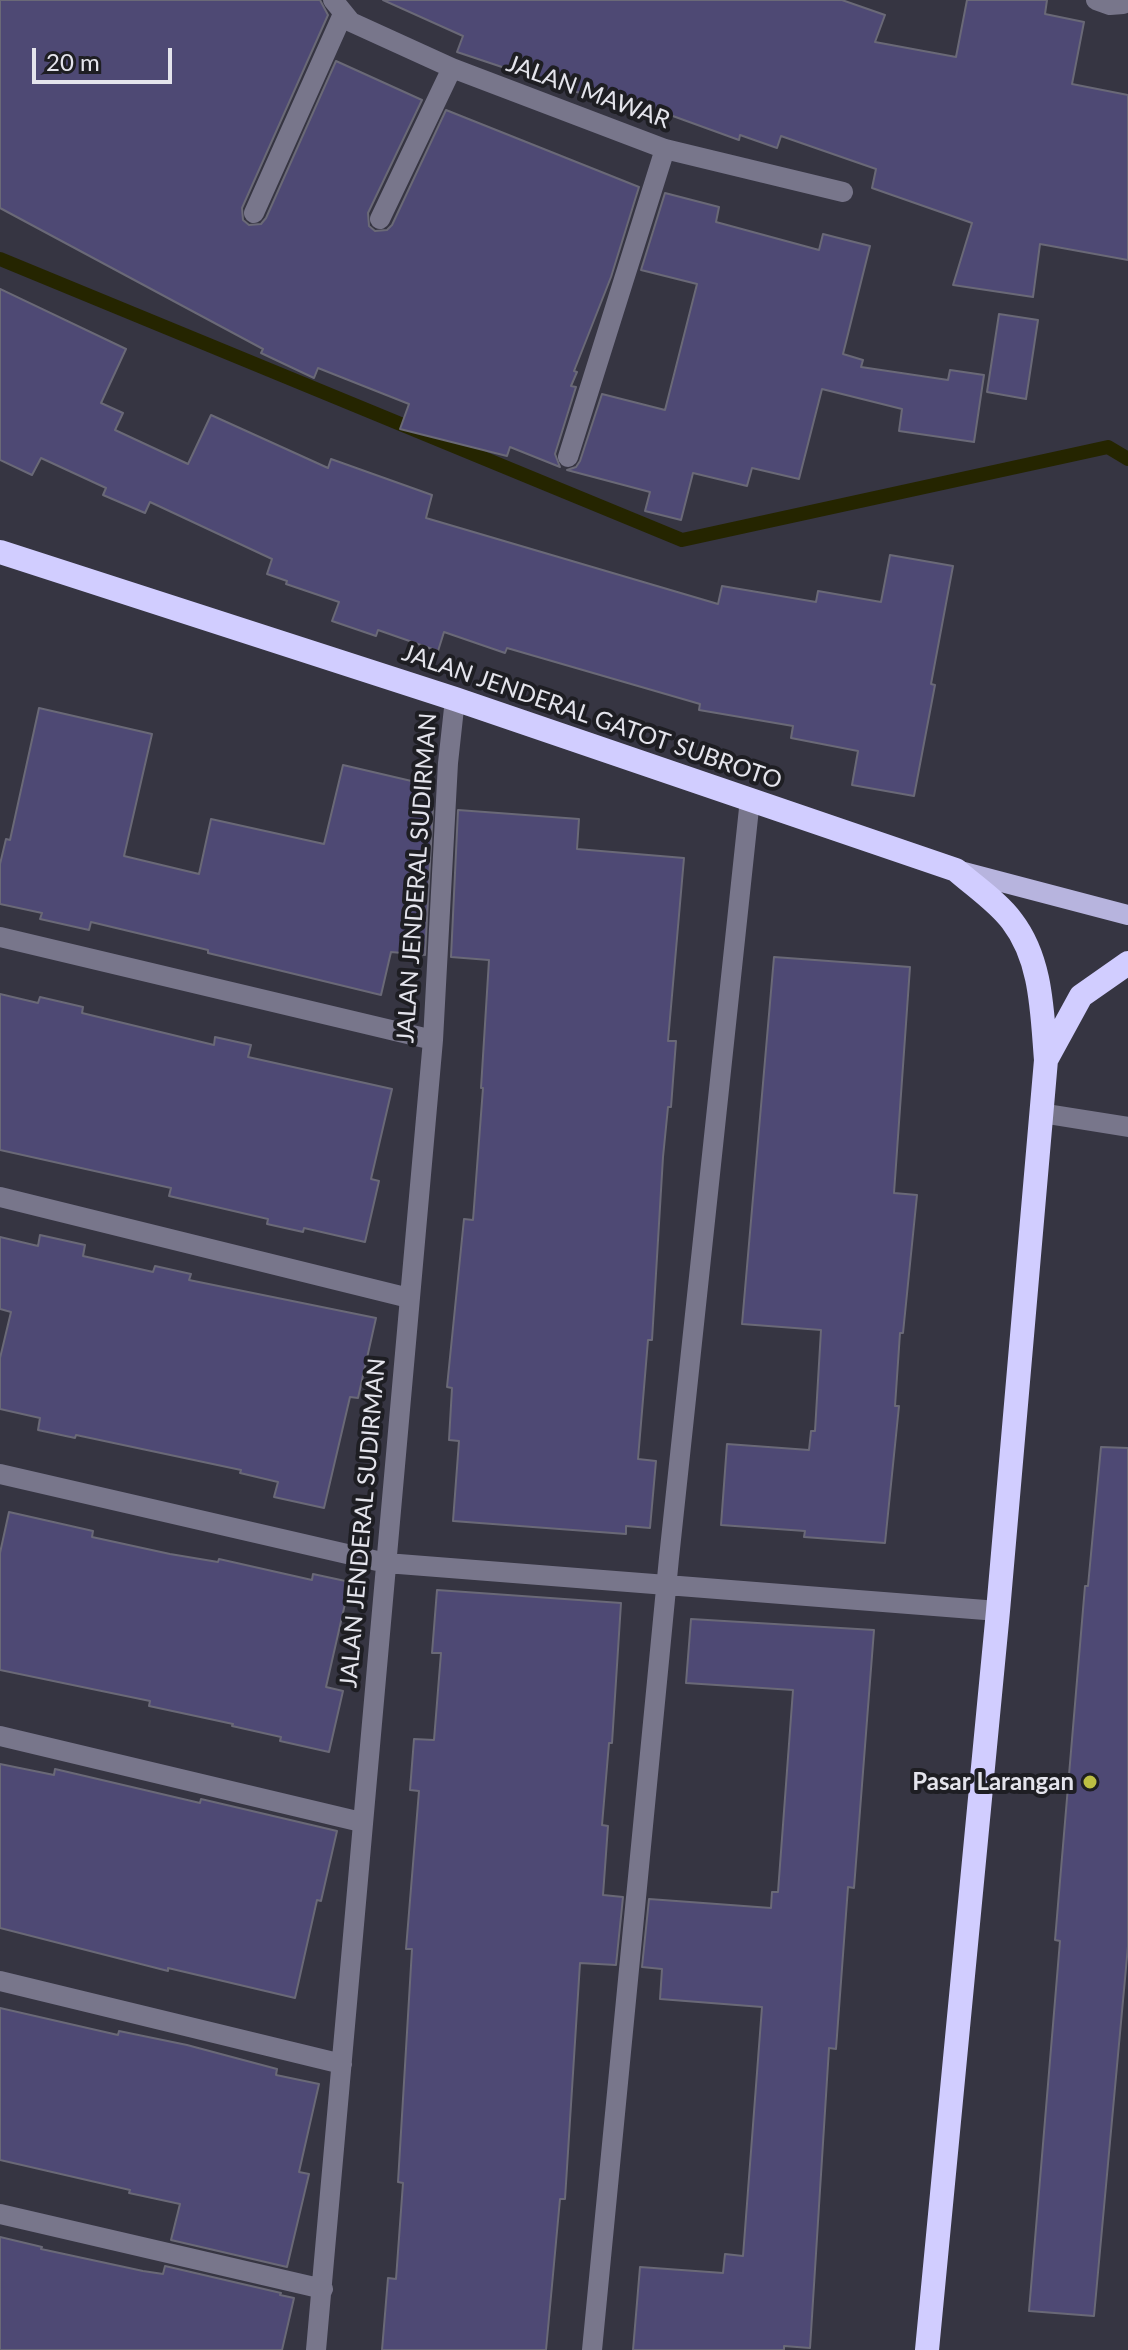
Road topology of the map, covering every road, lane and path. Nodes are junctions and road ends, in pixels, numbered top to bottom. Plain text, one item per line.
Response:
1 (1096, 0) edge
2 (1126, 0) edge
3 (338, 7) edge
4 (452, 68) junction
5 (665, 149) junction
6 (843, 192) dead end
7 (254, 213) dead end
8 (380, 219) dead end
9 (568, 457) dead end
10 (0, 552) edge
11 (455, 699) junction
12 (750, 799) junction
13 (956, 870) junction
14 (1128, 915) edge
15 (0, 937) edge
16 (1128, 963) edge
17 (433, 1040) junction
18 (1046, 1060) junction
19 (1041, 1113) junction
20 (1128, 1127) edge
21 (0, 1197) edge
22 (409, 1298) junction
23 (0, 1474) edge
24 (386, 1563) junction
25 (667, 1584) junction
26 (998, 1611) junction
27 (0, 1736) edge
28 (361, 1822) junction
29 (0, 1981) edge
30 (342, 2064) junction
31 (0, 2214) edge
32 (323, 2289) junction
33 (316, 2350) edge
34 (592, 2350) edge
35 (927, 2350) edge

1 - 2 street
3 - 4 street, JALAN MAWAR
3 - 7 street
4 - 5 street, JALAN MAWAR
4 - 8 street
5 - 6 street, JALAN MAWAR
5 - 9 street
10 - 11 highway, JALAN JENDERAL GATOT SUBROTO
11 - 12 highway, JALAN JENDERAL GATOT SUBROTO
11 - 17 street, JALAN JENDERAL SUDIRMAN
12 - 13 highway, JALAN JENDERAL GATOT SUBROTO
12 - 25 street
13 - 14 main road
13 - 18 highway, JALAN JENDERAL GATOT SUBROTO
15 - 17 street
16 - 18 highway
17 - 22 street, JALAN JENDERAL SUDIRMAN
18 - 19 highway
19 - 20 street
19 - 26 highway
21 - 22 street
22 - 24 street, JALAN JENDERAL SUDIRMAN
23 - 24 street
24 - 25 street
24 - 28 street, JALAN JENDERAL SUDIRMAN
25 - 26 street
25 - 34 street
26 - 35 highway
27 - 28 street
28 - 30 street, JALAN JENDERAL SUDIRMAN
29 - 30 street
30 - 32 street, JALAN JENDERAL SUDIRMAN
31 - 32 street
32 - 33 street, JALAN JENDERAL SUDIRMAN

